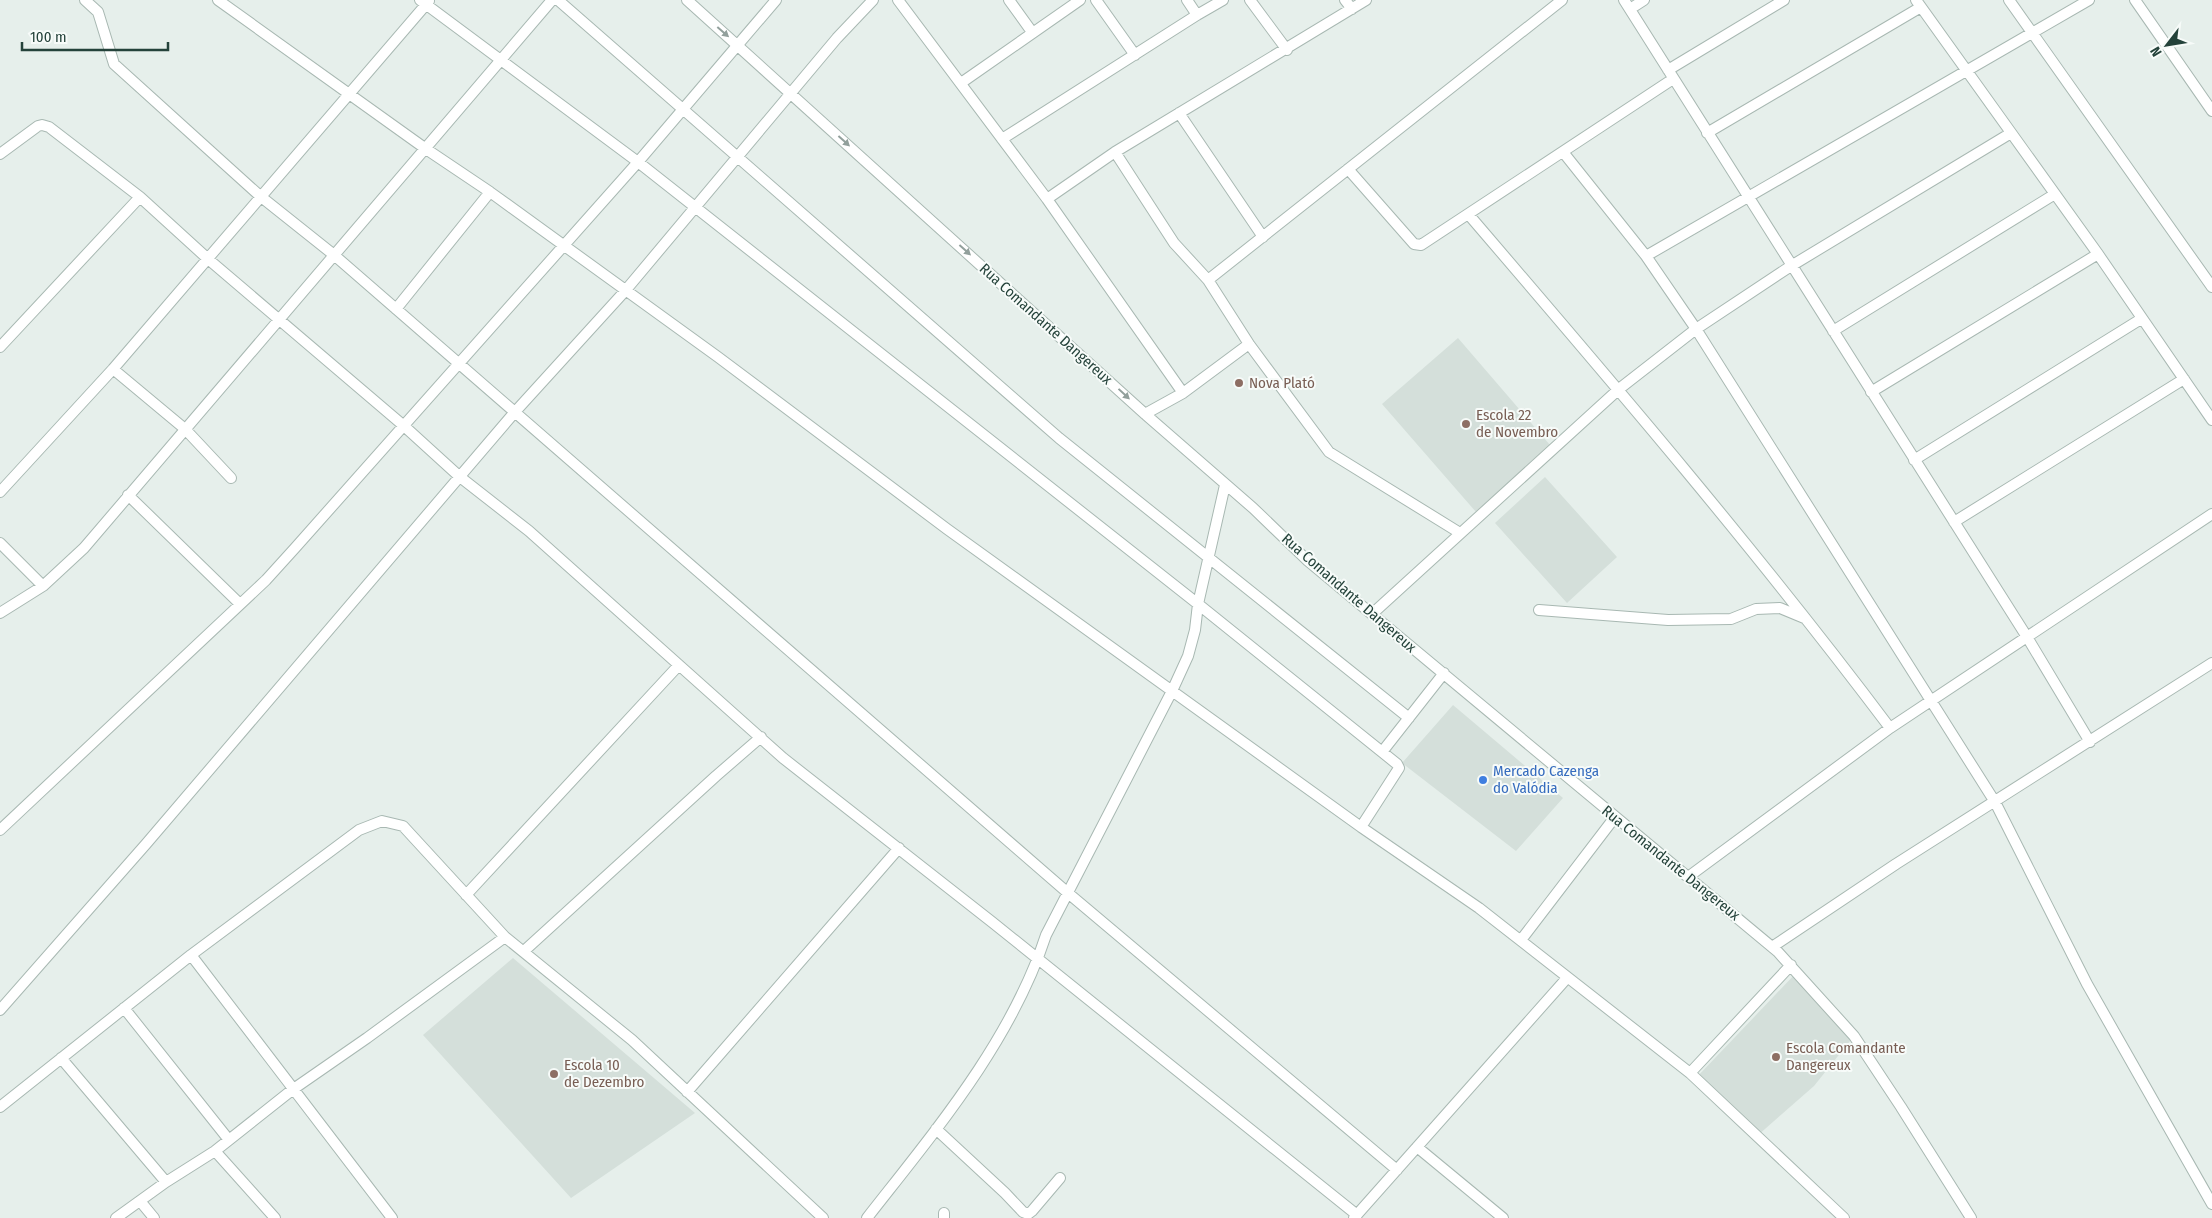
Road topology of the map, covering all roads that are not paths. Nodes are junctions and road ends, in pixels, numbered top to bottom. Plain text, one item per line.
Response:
1 (85, 0) edge
2 (218, 0) edge
3 (552, 0) edge
4 (558, 0) edge
5 (687, 0) edge
6 (776, 0) edge
7 (873, 0) edge
8 (898, 0) edge
9 (1009, 0) edge
10 (1080, 0) edge
11 (1096, 0) edge
12 (1187, 0) edge
13 (1223, 0) edge
14 (1250, 0) edge
15 (1345, 0) edge
16 (1366, 0) edge
17 (1562, 0) edge
18 (1644, 0) edge
19 (1784, 0) edge
20 (2009, 0) edge
21 (2088, 0) edge
22 (2135, 0) edge
23 (426, 1) edge
24 (1627, 4) edge
25 (1918, 4) edge
26 (1352, 10) junction
27 (1196, 15) junction
28 (1032, 32) junction
29 (2033, 34) junction
30 (738, 46) junction
31 (1286, 50) junction
32 (1135, 55) junction
33 (501, 59) junction
34 (1968, 71) junction
35 (1671, 75) junction
36 (960, 83) junction
37 (791, 93) junction
38 (348, 94) junction
39 (684, 108) junction
40 (2212, 111) edge
41 (1179, 113) junction
42 (1707, 133) junction
43 (2011, 133) junction
44 (1002, 139) junction
45 (426, 149) junction
46 (1115, 152) junction
47 (1563, 152) junction
48 (0, 154) edge
49 (738, 156) junction
50 (638, 162) junction
51 (1348, 169) junction
52 (490, 192) junction
53 (2055, 194) junction
54 (260, 196) junction
55 (140, 197) junction
56 (1047, 198) junction
57 (1748, 198) junction
58 (695, 207) junction
59 (1469, 215) junction
60 (1263, 237) junction
61 (564, 245) junction
62 (2098, 254) junction
63 (334, 255) junction
64 (1646, 256) junction
65 (208, 259) junction
66 (1791, 266) junction
67 (1208, 280) junction
68 (2212, 287) edge
69 (625, 290) junction
70 (396, 309) junction
71 (2141, 319) junction
72 (279, 320) junction
73 (1696, 329) junction
74 (1833, 331) junction
75 (1249, 344) junction
76 (0, 347) edge
77 (458, 365) junction
78 (113, 369) junction
79 (2184, 379) junction
80 (1619, 389) junction
81 (1871, 392) junction
82 (1182, 393) junction
83 (514, 413) junction
84 (1145, 414) junction
85 (2212, 420) edge
86 (404, 426) junction
87 (185, 429) junction
88 (1914, 460) junction
89 (460, 476) junction
90 (231, 478) dead end
91 (1225, 485) junction
92 (0, 492) edge
93 (128, 495) junction
94 (2212, 514) edge
95 (1954, 522) junction
96 (1460, 533) junction
97 (0, 543) edge
98 (1208, 556) junction
99 (43, 586) junction
100 (240, 604) junction
101 (1198, 604) junction
102 (1539, 610) dead end
103 (0, 613) edge
104 (1372, 614) junction
105 (1806, 619) junction
106 (2027, 637) junction
107 (2212, 663) edge
108 (679, 665) junction
109 (1444, 673) junction
110 (1172, 691) junction
111 (1932, 701) junction
112 (1408, 718) junction
113 (1890, 728) junction
114 (761, 737) junction
115 (2090, 742) junction
116 (1382, 752) junction
117 (1995, 802) junction
118 (1615, 817) junction
119 (1361, 827) junction
120 (0, 830) edge
121 (899, 848) junction
122 (1688, 877) junction
123 (1068, 893) junction
124 (466, 895) junction
125 (505, 937) junction
126 (1521, 940) junction
127 (1772, 947) junction
128 (524, 951) junction
129 (191, 955) junction
130 (1038, 959) junction
131 (1791, 965) junction
132 (1567, 978) junction
133 (124, 1008) junction
134 (0, 1010) edge
135 (60, 1058) junction
136 (1690, 1073) junction
137 (292, 1090) junction
138 (687, 1092) junction
139 (0, 1107) edge
140 (936, 1129) junction
141 (230, 1140) junction
142 (1417, 1147) junction
143 (215, 1150) junction
144 (1396, 1170) junction
145 (1060, 1178) dead end
146 (166, 1182) junction
147 (140, 1201) junction
148 (2212, 1204) edge
149 (1356, 1217) edge
150 (116, 1218) edge
151 (154, 1218) edge
152 (275, 1218) edge
153 (392, 1218) edge
154 (823, 1218) edge
155 (867, 1218) edge
156 (1503, 1218) edge
157 (1844, 1218) edge
158 (1971, 1218) edge

1 - 54 street
2 - 38 street
3 - 33 street
4 - 39 street
5 -> 30 street, Rua Comandante Dangereux
6 - 30 street
7 - 37 street
8 - 36 street
9 - 28 street
10 - 28 street
11 - 32 street
12 - 27 street
13 - 27 street
14 - 31 street
15 - 26 street
16 - 26 street
17 - 51 street
18 - 24 street
19 - 35 street
20 - 29 street
21 - 29 street
22 - 40 street
23 - 33 street
23 - 38 street
24 - 35 street
25 - 34 street
25 - 42 street
26 - 31 street
27 - 32 street
28 - 36 street
29 - 34 street
29 - 68 street
30 - 37 street, Rua Comandante Dangereux
30 - 39 street
31 - 41 street
32 - 44 street
33 - 45 street
33 - 50 street
34 - 43 street
34 - 57 street
35 - 42 street
35 - 47 street
36 - 44 street
37 - 49 street
37 -> 84 street, Rua Comandante Dangereux
38 - 45 street
38 - 54 street
39 - 49 street
39 - 50 street
41 - 46 street
41 - 60 street
42 - 57 street
43 - 53 street
43 - 66 street
44 - 56 street
45 - 52 street
45 - 63 street
46 - 56 street
46 - 67 street
47 - 59 street
47 - 64 street
48 - 55 street
49 - 58 street
49 - 98 street
50 - 58 street
50 - 61 street
51 - 59 street
51 - 60 street
52 - 61 street
52 - 70 street
53 - 62 street
53 - 74 street
54 - 63 street
54 - 65 street
55 - 65 street
55 - 76 street
56 - 82 street
57 - 64 street
57 - 66 street
58 - 69 street
58 - 101 street
59 - 80 street
60 - 67 street
61 - 69 street
61 - 77 street
62 - 71 street
62 - 81 street
63 - 70 street
63 - 72 street
64 - 73 street
65 - 72 street
65 - 78 street
66 - 73 street
66 - 74 street
67 - 75 street
69 - 83 street
69 - 110 street
70 - 77 street
71 - 79 street
71 - 88 street
72 - 86 street
72 - 87 street
73 - 80 street
73 - 111 street
74 - 81 street
75 - 82 street
75 - 96 street
77 - 83 street
77 - 86 street
78 - 87 street
78 - 92 street
79 - 85 street
79 - 95 street
80 - 96 street
80 - 105 street
81 - 88 street
82 - 84 street
83 - 89 street
83 - 123 street
84 - 91 street, Rua Comandante Dangereux
86 - 89 street
86 - 100 street
87 - 90 street
87 - 93 street
88 - 95 street
89 - 108 street
89 - 134 street
91 - 98 street
91 - 104 street, Rua Comandante Dangereux
93 - 99 street
93 - 100 street
94 - 106 street
95 - 106 street
96 - 104 street
97 - 99 street
98 - 101 street
98 - 112 street
99 - 103 street
100 - 120 street
101 - 110 street
101 - 116 street
102 - 105 street
104 - 109 street, Rua Comandante Dangereux
105 - 113 street
106 - 111 street
106 - 115 street
107 - 115 street
108 - 114 street
108 - 124 street
109 - 112 street
109 - 118 street, Rua Comandante Dangereux
110 - 119 street
110 - 123 street
111 - 113 street
111 - 117 street
112 - 116 street
113 - 122 street
114 - 121 street
114 - 128 street
115 - 117 street
116 - 119 street
117 - 127 street
117 - 148 street
118 - 122 street, Rua Comandante Dangereux
118 - 126 street
119 - 126 street
121 - 130 street
121 - 138 street
122 - 127 street, Rua Comandante Dangereux
123 - 130 street
123 - 144 street
124 - 125 street
124 - 129 street
125 - 128 street
125 - 137 street
126 - 132 street
127 - 131 street, Rua Comandante Dangereux
128 - 138 street
129 - 133 street
129 - 137 street
130 - 140 street
130 - 149 street
131 - 136 street
131 - 158 street, Rua Comandante Dangereux
132 - 136 street
132 - 142 street
133 - 135 street
133 - 141 street
135 - 139 street
135 - 146 street
136 - 157 street
137 - 141 street
137 - 153 street
138 - 154 street
140 - 145 street
140 - 155 street
141 - 143 street
142 - 144 street
142 - 156 street
143 - 146 street
143 - 152 street
144 - 149 street
146 - 147 street
147 - 150 street
147 - 151 street

